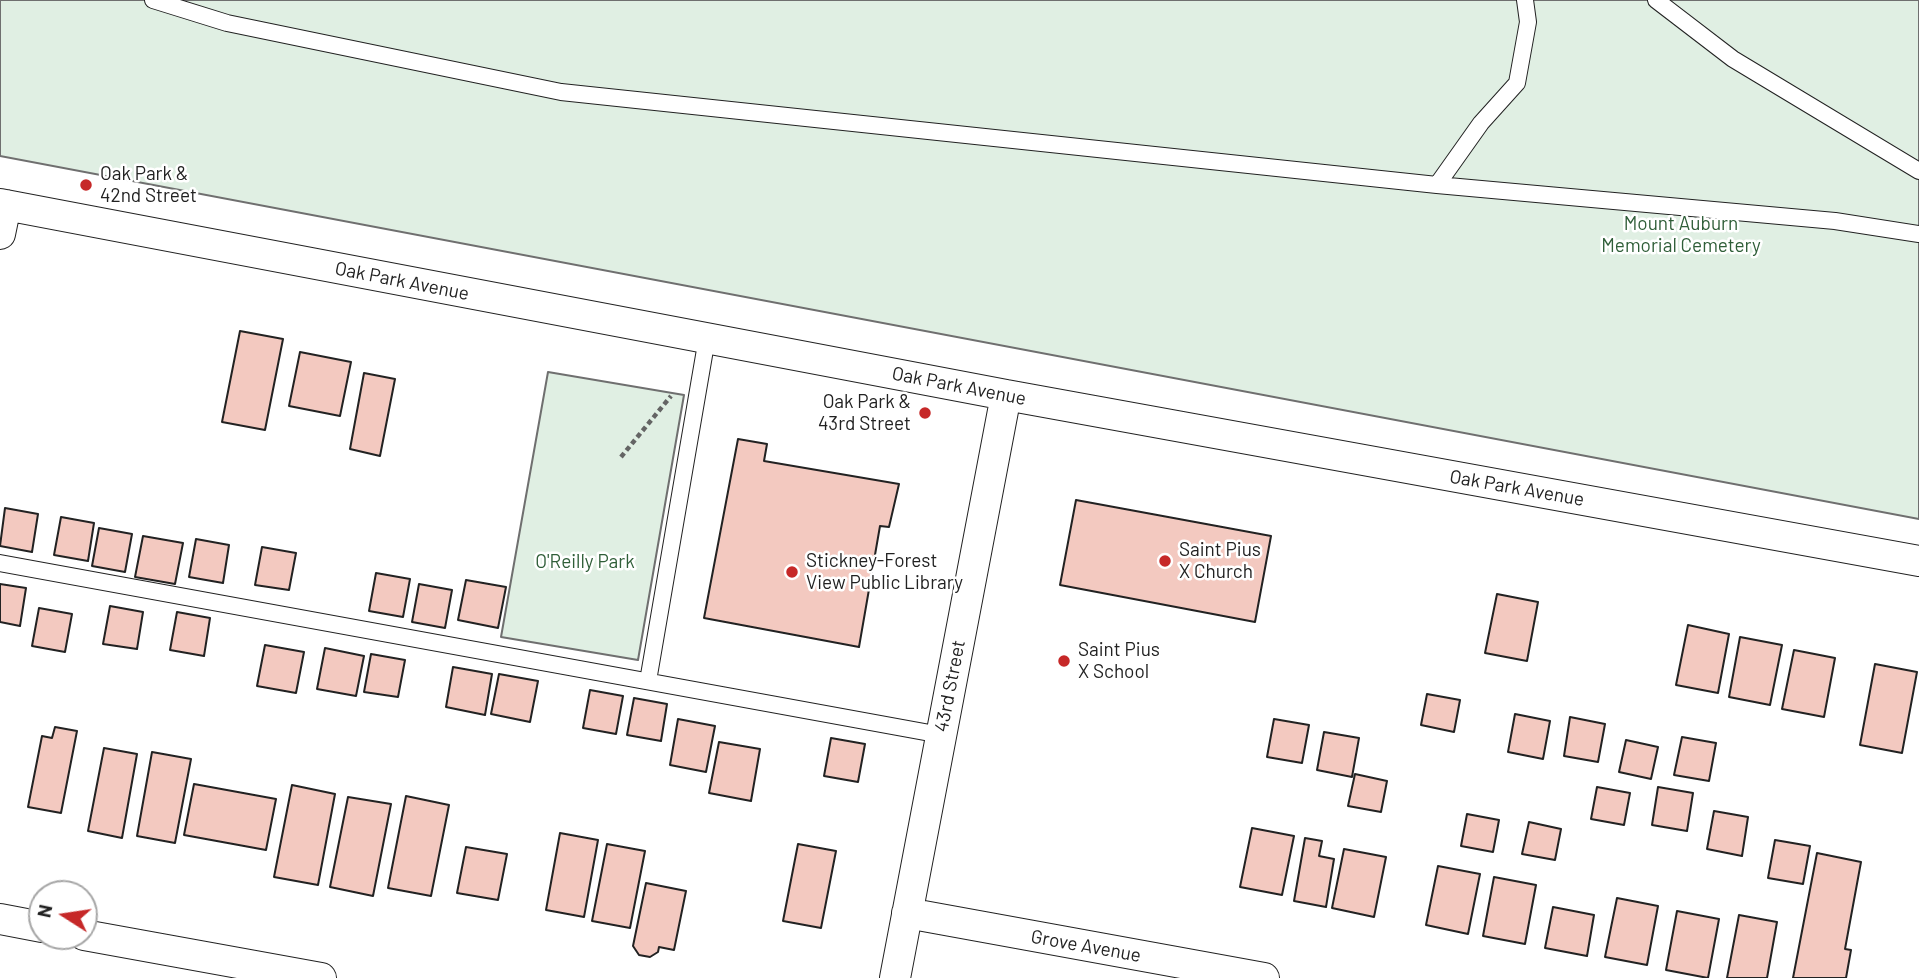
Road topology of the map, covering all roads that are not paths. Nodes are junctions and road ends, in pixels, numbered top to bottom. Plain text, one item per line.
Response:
1 (153, 0) edge
2 (1525, 0) edge
3 (1656, 0) edge
4 (1919, 171) edge
5 (1437, 185) junction
6 (3, 205) edge
7 (0, 234) edge
8 (1919, 234) edge
9 (707, 338) junction
10 (1006, 395) junction
11 (1919, 561) edge
12 (0, 563) edge
13 (648, 681) junction
14 (941, 735) junction
15 (907, 913) junction
16 (0, 919) edge
17 (28, 924) edge
18 (98, 937) edge
19 (1194, 972) edge
20 (321, 978) edge
21 (895, 978) edge
22 (1264, 978) edge

1 - 5 lane
2 - 5 lane
3 - 4 lane
5 - 8 lane
6 - 7 street
6 - 9 street, Oak Park Avenue
9 - 10 street, Oak Park Avenue
9 - 13 lane
10 - 11 street, Oak Park Avenue
10 - 14 street, 43rd Street
12 - 13 lane
13 - 14 lane
14 - 15 street, 43rd Street
15 - 19 street, Grove Avenue
15 - 21 street, 43rd Street
16 - 17 street
18 - 20 street
19 - 22 street, Grove Avenue

